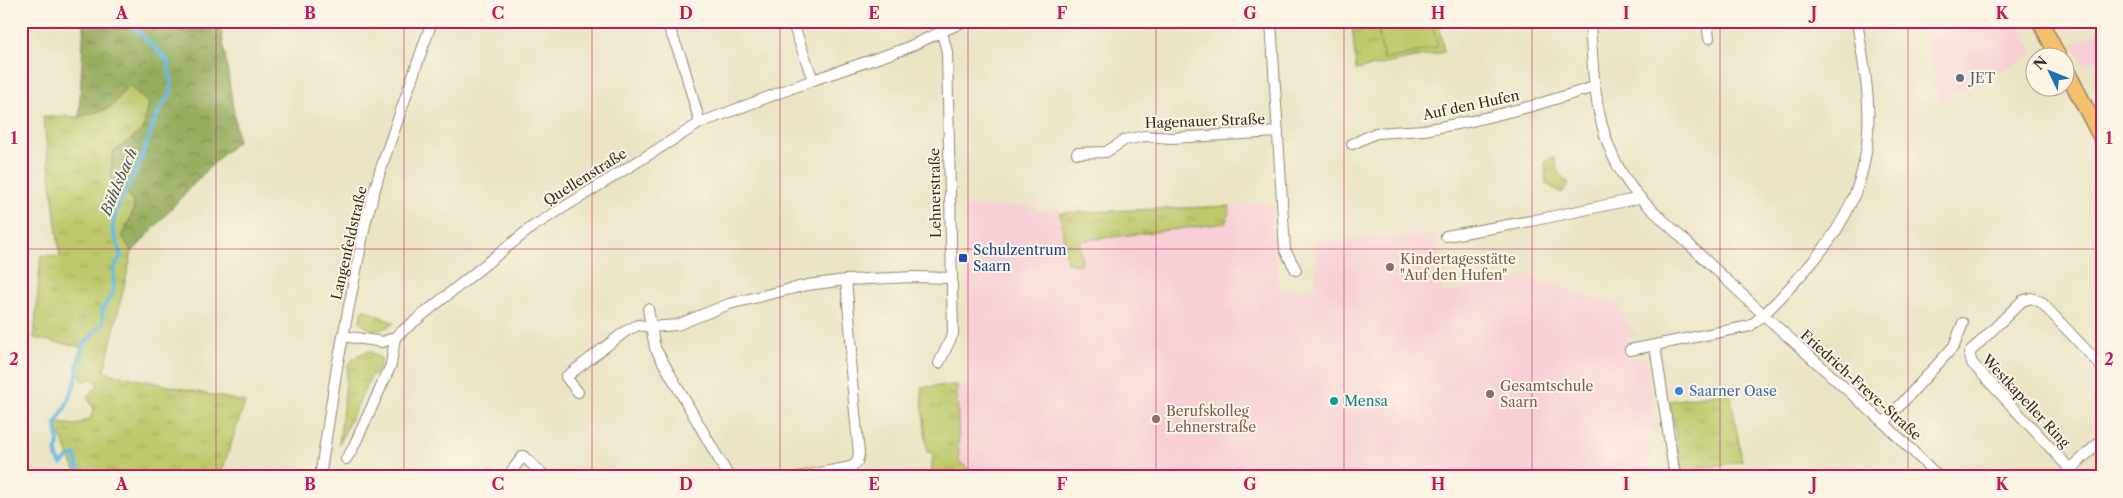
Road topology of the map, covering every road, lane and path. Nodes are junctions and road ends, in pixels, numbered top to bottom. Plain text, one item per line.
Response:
1 (432, 21) edge
2 (666, 21) edge
3 (792, 21) edge
4 (965, 21) edge
5 (1271, 21) edge
6 (1590, 21) edge
7 (1707, 21) edge
8 (1857, 21) edge
9 (2040, 21) edge
10 (941, 26) edge
11 (1709, 38) dead end
12 (2054, 48) edge
13 (813, 80) junction
14 (1594, 87) junction
15 (2076, 89) edge
16 (700, 123) junction
17 (1278, 132) junction
18 (2102, 139) edge
19 (1352, 144) dead end
20 (1078, 154) dead end
21 (1640, 198) junction
22 (1446, 236) dead end
23 (1296, 270) dead end
24 (951, 278) junction
25 (846, 280) junction
26 (648, 309) dead end
27 (1764, 315) junction
28 (1963, 323) dead end
29 (651, 327) junction
30 (343, 336) junction
31 (395, 337) junction
32 (1655, 346) junction
33 (1630, 350) dead end
34 (940, 363) dead end
35 (2102, 367) edge
36 (578, 392) dead end
37 (1884, 423) junction
38 (2102, 440) edge
39 (346, 459) dead end
40 (2070, 469) junction
41 (320, 477) edge
42 (507, 477) edge
43 (546, 477) edge
44 (729, 477) edge
45 (799, 477) edge
46 (1675, 477) edge
47 (1939, 477) edge
48 (2062, 477) edge

1 - 30 street, Langenfeldstraße
2 - 16 street
3 - 13 street
4 - 10 street, Quellenstraße
5 - 17 street, Hagenauer Straße
6 - 14 street, Friedrich-Freye-Straße
7 - 11 street
8 - 27 street
9 - 12 main road
10 - 13 street, Quellenstraße
10 - 24 street, Lehnerstraße
13 - 16 street, Quellenstraße
14 - 19 street, Auf den Hufen
14 - 21 street, Friedrich-Freye-Straße
15 - 18 main road
16 - 31 street, Quellenstraße
17 - 20 street, Hagenauer Straße
17 - 23 street, Hagenauer Straße
21 - 22 street
21 - 27 street, Friedrich-Freye-Straße
24 - 25 street
24 - 34 street, Lehnerstraße
25 - 29 street
25 - 45 street
26 - 29 street
27 - 32 street
27 - 37 street, Friedrich-Freye-Straße
28 - 37 street
29 - 36 street
29 - 44 street
30 - 31 street
30 - 41 street, Langenfeldstraße
31 - 39 street
32 - 33 street
32 - 46 street
35 - 40 street, Westkapeller Ring
37 - 47 street, Friedrich-Freye-Straße
38 - 40 street, Westkapeller Ring
40 - 48 street, Westkapeller Ring
42 - 43 street

